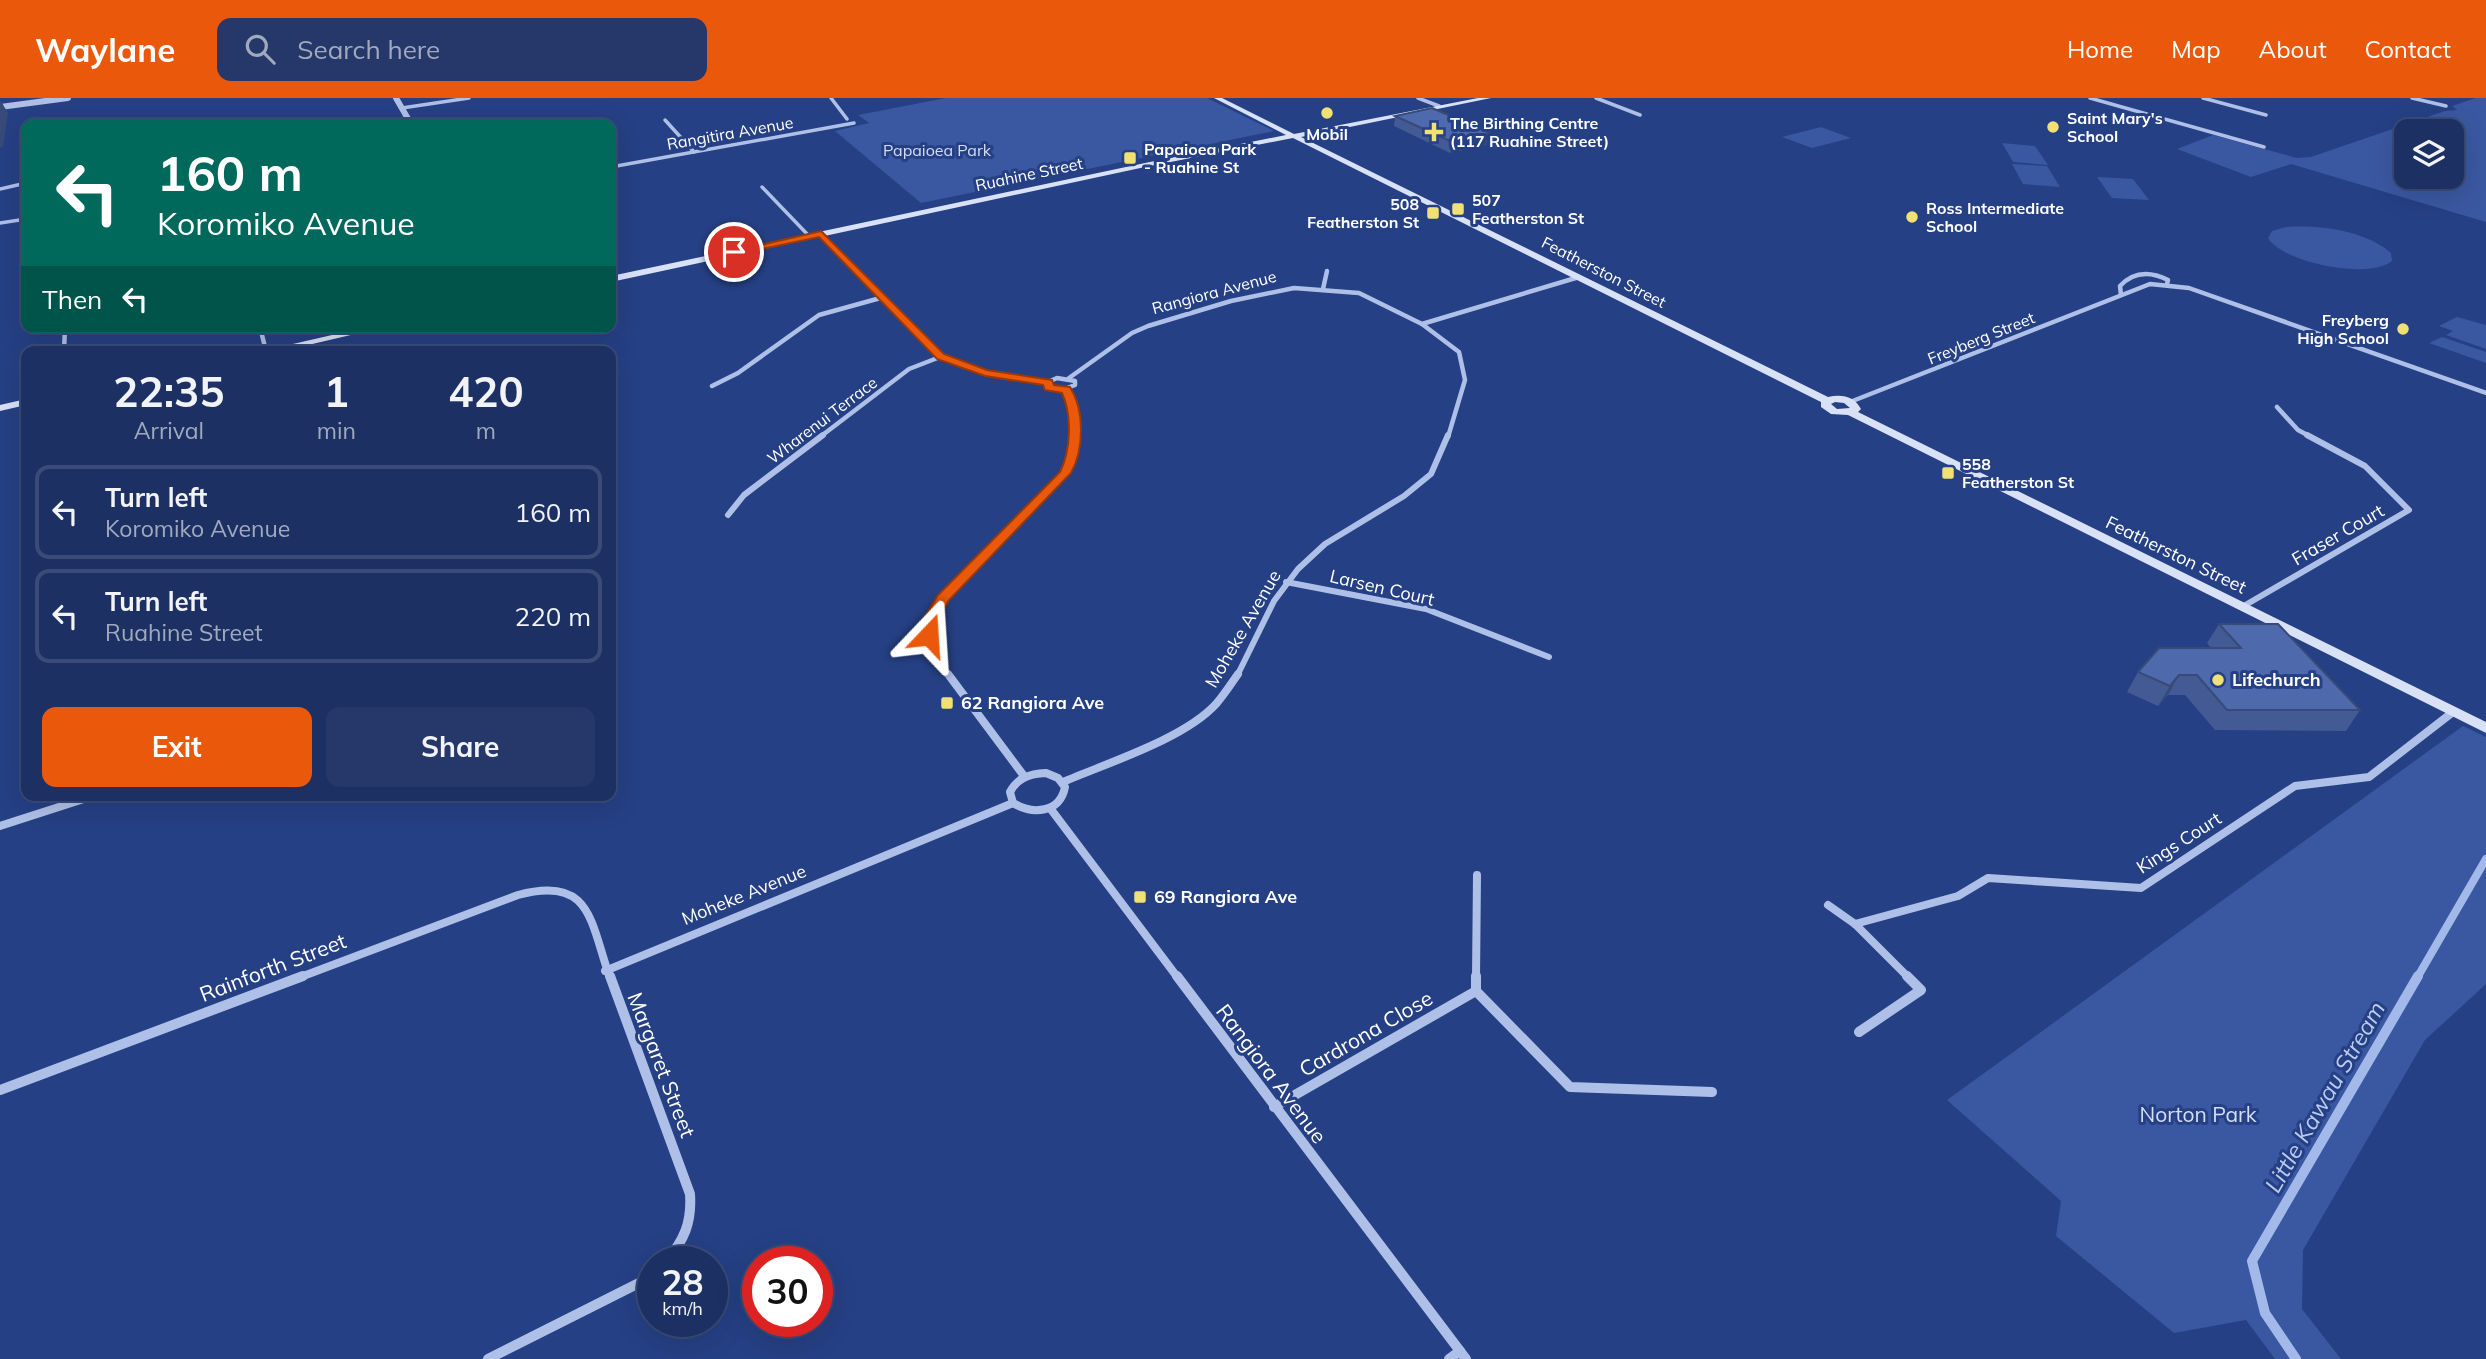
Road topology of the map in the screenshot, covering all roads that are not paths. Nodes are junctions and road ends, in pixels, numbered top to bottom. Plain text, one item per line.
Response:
1 (68, 98) edge
2 (396, 98) edge
3 (469, 98) edge
4 (831, 98) edge
5 (1217, 98) edge
6 (1418, 98) edge
7 (1467, 98) edge
8 (1488, 98) edge
9 (1596, 98) edge
10 (2090, 98) edge
11 (2203, 98) edge
12 (2412, 98) edge
13 (1454, 103) junction
14 (2446, 106) dead end
15 (0, 107) edge
16 (1439, 107) junction
17 (402, 108) junction
18 (1640, 115) dead end
19 (2266, 115) dead end
20 (408, 119) edge
21 (847, 119) dead end
22 (1259, 120) junction
23 (664, 121) dead end
24 (854, 123) dead end
25 (1295, 136) junction
26 (2264, 147) dead end
27 (694, 152) junction
28 (1196, 155) junction
29 (616, 166) edge
30 (21, 184) edge
31 (762, 187) dead end
32 (0, 189) edge
33 (21, 220) edge
34 (0, 223) edge
35 (821, 234) junction
36 (808, 236) junction
37 (1327, 271) dead end
38 (1578, 277) junction
39 (616, 278) edge
40 (2167, 284) junction
41 (1323, 289) junction
42 (2121, 295) junction
43 (884, 297) junction
44 (1422, 324) junction
45 (352, 333) edge
46 (289, 346) edge
47 (940, 356) junction
48 (1069, 379) junction
49 (1048, 382) junction
50 (712, 386) dead end
51 (1066, 390) junction
52 (2486, 393) edge
53 (21, 403) edge
54 (1850, 407) junction
55 (2277, 407) dead end
56 (0, 408) edge
57 (728, 515) dead end
58 (1286, 582) junction
59 (2242, 607) junction
60 (1549, 657) dead end
61 (2453, 712) junction
62 (2486, 728) edge
63 (1024, 776) junction
64 (1063, 782) junction
65 (78, 801) edge
66 (1013, 803) junction
67 (1050, 808) junction
68 (0, 826) edge
69 (1477, 875) dead end
70 (560, 888) joint
71 (1828, 905) dead end
72 (1855, 924) junction
73 (606, 971) junction
74 (1476, 991) junction
75 (1859, 1032) dead end
76 (0, 1090) edge
77 (1712, 1092) dead end
78 (1274, 1107) junction
79 (679, 1246) edge
80 (637, 1284) edge
81 (1463, 1355) edge
82 (488, 1359) edge
83 (1449, 1359) edge

1 - 15 street
2 - 17 street
3 - 17 street
4 - 21 street
5 - 22 main road, Featherston Street
6 - 16 street
7 - 13 main road, Ruahine Street
8 - 13 main road, Ruahine Street
9 - 18 street
10 - 26 street
11 - 19 street
12 - 14 street
13 - 16 main road, Ruahine Street
16 - 25 main road, Ruahine Street
17 - 20 street
22 - 25 main road, Featherston Street
22 - 28 main road
23 - 27 street
24 - 27 street, Rangitira Avenue
25 - 28 main road, Ruahine Street
25 - 38 main road, Featherston Street
27 - 29 street, Rangitira Avenue
28 - 35 main road, Ruahine Street
30 - 32 street
31 - 36 street
33 - 34 street
35 - 36 main road, Ruahine Street
35 - 43 street
36 - 39 main road, Ruahine Street
37 - 41 street
38 - 44 street
38 - 54 main road, Featherston Street
40 - 42 street, Freyberg Street
40 - 42 street, Freyberg Street
40 - 52 street, Freyberg Street
41 - 44 street, Rangiora Avenue
41 - 48 street, Rangiora Avenue
42 - 54 street, Freyberg Street
43 - 47 street
43 - 50 street
44 - 58 street, Moheke Avenue
45 - 46 main road
47 - 49 street
47 - 57 street, Wharenui Terrace
48 - 49 street
48 - 51 street
49 - 51 street
51 - 63 street
53 - 56 main road
54 - 59 main road, Featherston Street
55 - 59 street, Fraser Court
58 - 60 street, Larsen Court
58 - 64 street, Moheke Avenue
59 - 61 main road, Featherston Street
61 - 62 main road, Featherston Street
61 - 72 street, Kings Court
63 - 64 street
63 - 66 street
64 - 67 street
65 - 68 street
66 - 67 street
66 - 73 street, Moheke Avenue
67 - 78 street, Rangiora Avenue
69 - 74 street
70 - 73 street, Margaret Street
70 - 76 street, Rainforth Street
71 - 72 street
72 - 75 street
73 - 79 street, Margaret Street
74 - 77 street
74 - 78 street, Cardrona Close
78 - 81 street, Rangiora Avenue
80 - 82 street
81 - 83 street

